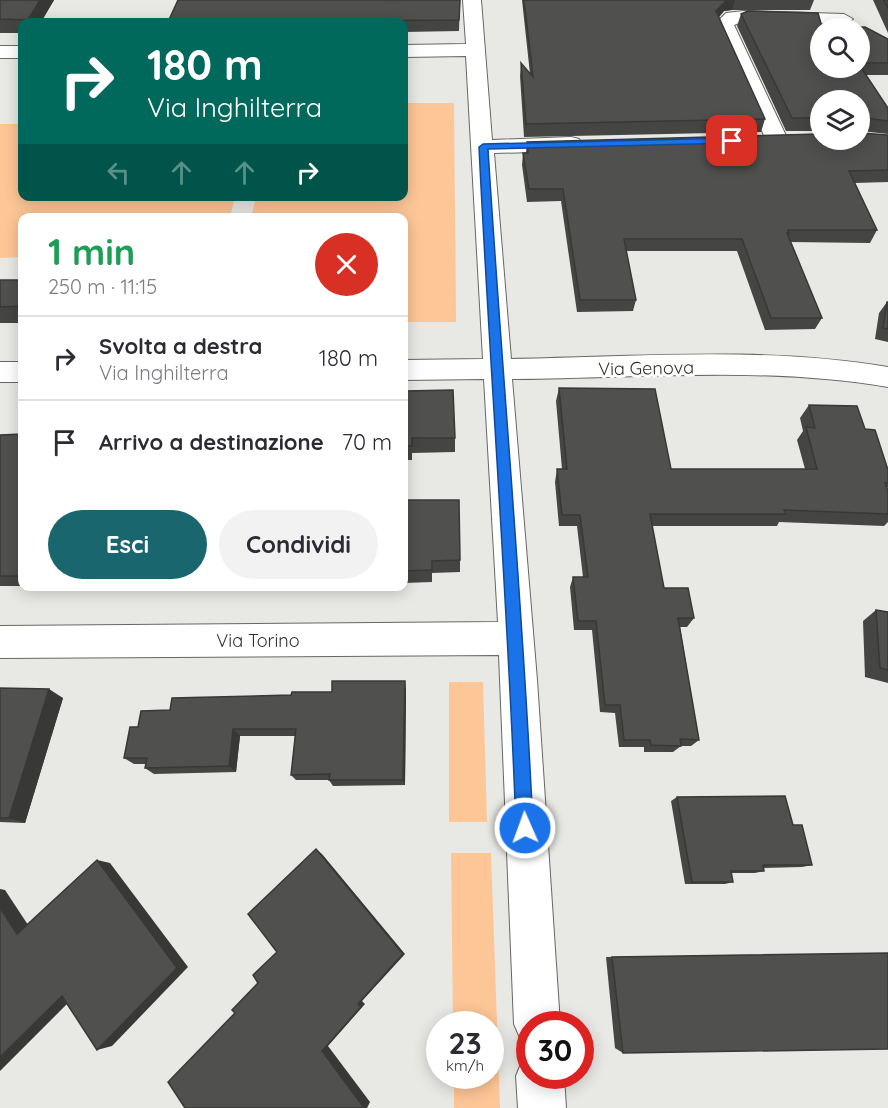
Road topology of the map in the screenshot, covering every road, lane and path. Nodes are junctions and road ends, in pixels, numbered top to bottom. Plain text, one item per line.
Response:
1 (472, 0) edge
2 (858, 0) edge
3 (811, 18) edge
4 (845, 18) edge
5 (476, 50) junction
6 (408, 51) edge
7 (0, 52) edge
8 (18, 52) edge
9 (753, 140) edge
10 (589, 144) edge
11 (483, 147) junction
12 (408, 370) edge
13 (496, 370) junction
14 (0, 372) edge
15 (18, 372) edge
16 (888, 377) edge
17 (516, 638) junction
18 (0, 642) edge
19 (536, 1011) edge
20 (541, 1089) edge
21 (542, 1108) edge

1 - 5 street
2 - 4 street
3 - 9 street
5 - 6 street
5 - 11 street
7 - 8 street
10 - 11 street
11 - 13 street
12 - 13 street, Via Genova
13 - 16 street, Via Genova
13 - 17 street
14 - 15 street
17 - 18 street, Via Torino
17 - 19 street
20 - 21 street

